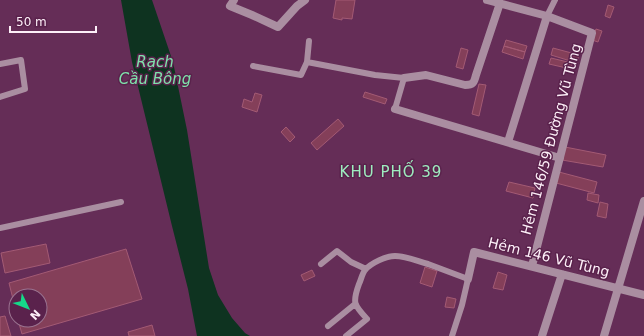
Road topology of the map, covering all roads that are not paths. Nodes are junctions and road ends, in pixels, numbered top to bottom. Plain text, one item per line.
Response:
1 (305, 0) edge
2 (487, 0) edge
3 (555, 0) edge
4 (231, 2) edge
5 (500, 4) junction
6 (547, 16) junction
7 (309, 41) dead end
8 (307, 62) junction
9 (0, 64) edge
10 (253, 66) dead end
11 (404, 78) junction
12 (0, 97) edge
13 (396, 109) joint
14 (508, 142) junction
15 (560, 158) junction
16 (644, 201) edge
17 (121, 202) dead end
18 (0, 228) edge
19 (321, 264) dead end
20 (532, 266) junction
21 (366, 269) junction
22 (562, 274) junction
23 (468, 279) junction
24 (618, 288) junction
25 (644, 295) edge
26 (355, 304) junction
27 (328, 326) dead end
28 (346, 336) edge
29 (452, 336) edge
30 (542, 336) edge
31 (604, 336) edge

1 - 4 street
2 - 5 street, Hẻm 146/59 Đường Vũ Tùng
3 - 6 lane
5 - 6 street, Hẻm 146/59 Đường Vũ Tùng
5 - 11 street
6 - 14 street
6 - 15 street, Hẻm 146/59 Đường Vũ Tùng
7 - 8 lane
8 - 10 lane
8 - 11 lane
9 - 12 lane
11 - 13 lane
13 - 14 street
14 - 15 street
15 - 20 street, Hẻm 146/59 Đường Vũ Tùng
16 - 24 street
17 - 18 lane
19 - 21 lane
20 - 22 street, Hẻm 146 Vũ Tùng
20 - 23 street, Hẻm 146 Vũ Tùng
21 - 23 lane
21 - 26 lane
22 - 24 street, Hẻm 146 Vũ Tùng
22 - 30 street
23 - 29 lane
24 - 25 street, Hẻm 146 Vũ Tùng
24 - 31 street
26 - 27 lane
26 - 28 lane

